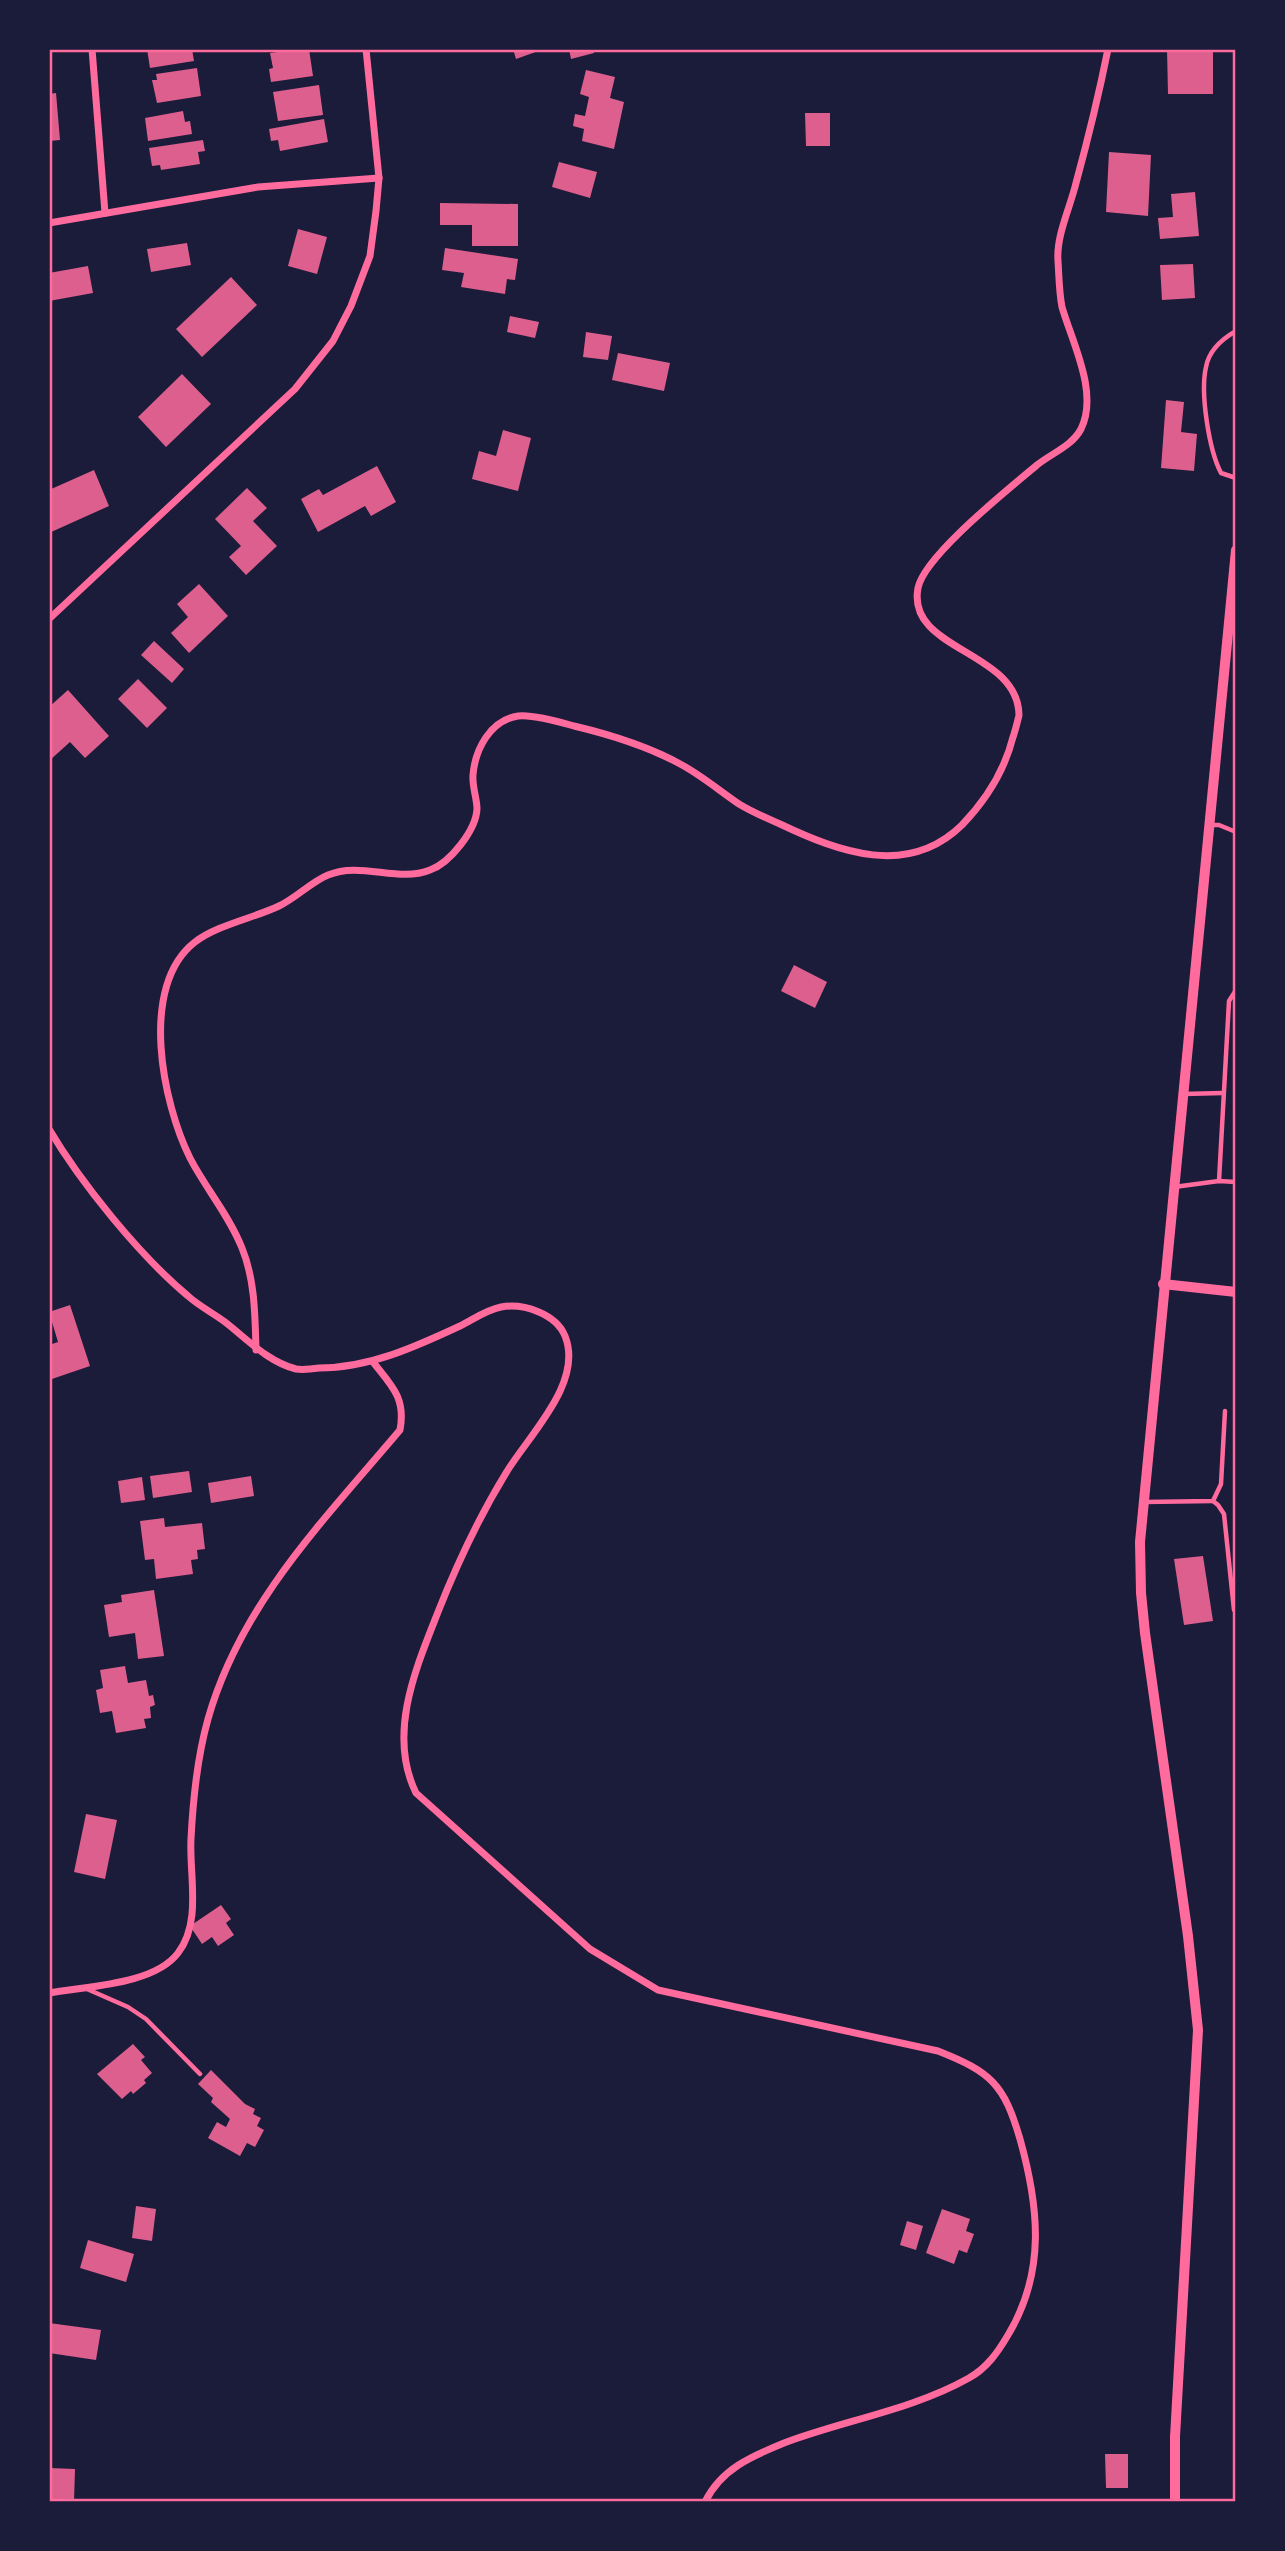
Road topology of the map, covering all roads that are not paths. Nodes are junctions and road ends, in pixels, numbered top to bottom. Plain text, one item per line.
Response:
1 (92, 49) edge
2 (366, 49) edge
3 (1108, 52) edge
4 (379, 178) junction
5 (105, 213) junction
6 (49, 223) edge
7 (1236, 331) edge
8 (1236, 478) edge
9 (1236, 550) edge
10 (49, 620) edge
11 (1209, 825) junction
12 (1236, 832) edge
13 (1236, 990) edge
14 (1223, 1093) junction
15 (1182, 1094) junction
16 (49, 1129) edge
17 (1219, 1181) junction
18 (1236, 1182) edge
19 (1173, 1188) junction
20 (1163, 1284) junction
21 (1236, 1292) edge
22 (256, 1349) junction
23 (373, 1362) junction
24 (1225, 1411) dead end
25 (1213, 1501) junction
26 (1143, 1502) junction
27 (1234, 1610) dead end
28 (83, 1987) junction
29 (49, 1993) edge
30 (200, 2074) dead end
31 (705, 2502) edge
32 (1175, 2502) edge

1 - 5 street
2 - 4 street
3 - 22 street
4 - 5 street
4 - 10 street
5 - 6 street
7 - 8 lane
9 - 11 main road
11 - 12 lane
11 - 15 main road
13 - 14 lane
14 - 15 lane
14 - 17 lane
15 - 19 main road
16 - 22 street
17 - 18 lane
17 - 19 lane
19 - 20 main road
20 - 21 main road
20 - 26 main road
22 - 23 street
23 - 28 street
23 - 31 street
24 - 25 lane
25 - 26 lane
25 - 27 lane
26 - 32 main road
28 - 29 street
28 - 30 lane

